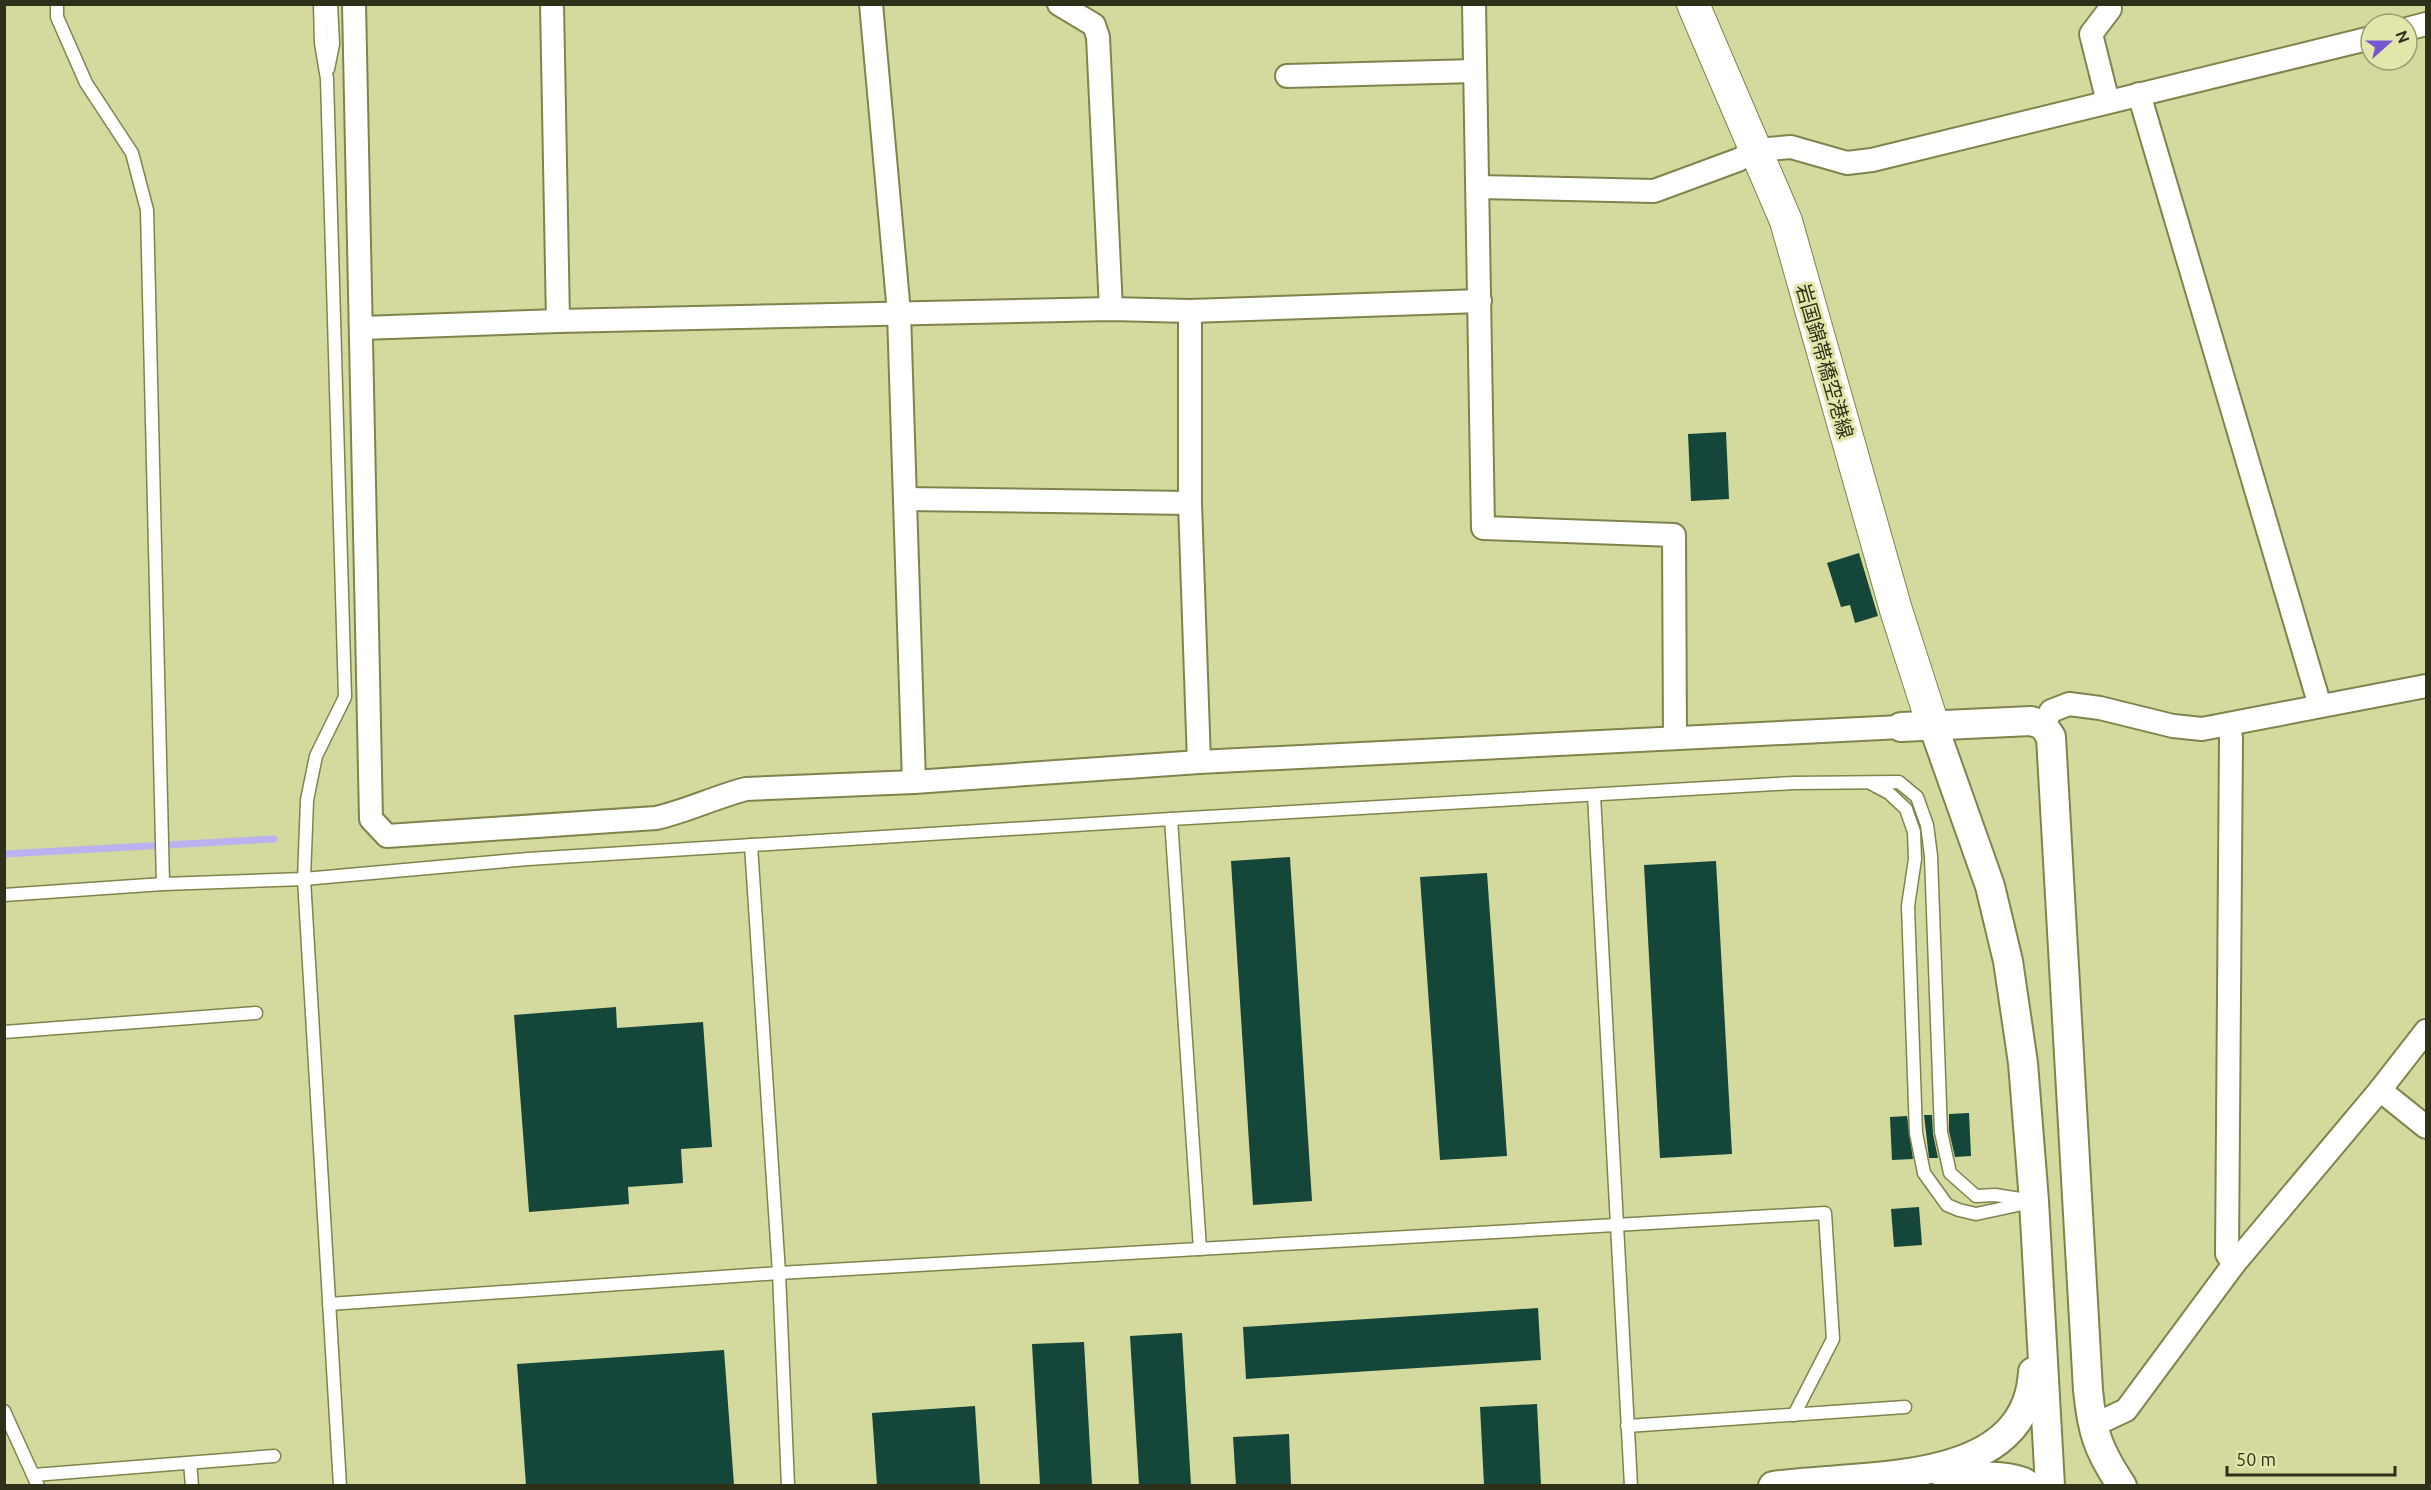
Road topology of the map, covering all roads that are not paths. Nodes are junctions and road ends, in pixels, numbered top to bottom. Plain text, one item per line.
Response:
1 (57, 4) edge
2 (320, 4) edge
3 (331, 4) edge
4 (354, 4) edge
5 (552, 4) edge
6 (870, 4) edge
7 (1059, 4) edge
8 (1474, 4) edge
9 (1693, 4) edge
10 (2109, 4) edge
11 (2359, 41) edge
12 (1475, 71) junction
13 (1287, 76) dead end
14 (327, 79) junction
15 (2139, 94) junction
16 (2108, 102) junction
17 (1756, 150) junction
18 (1478, 187) junction
19 (1480, 302) junction
20 (1111, 309) junction
21 (1190, 311) junction
22 (899, 314) junction
23 (558, 321) junction
24 (362, 328) junction
25 (905, 499) junction
26 (1190, 503) junction
27 (2427, 686) edge
28 (2320, 706) junction
29 (1933, 725) junction
30 (2043, 725) junction
31 (2229, 725) junction
32 (1901, 727) joint
33 (1675, 738) junction
34 (1199, 762) junction
35 (914, 782) junction
36 (1868, 782) junction
37 (1594, 795) junction
38 (1171, 819) junction
39 (751, 845) junction
40 (304, 879) junction
41 (163, 884) junction
42 (4, 895) edge
43 (256, 1013) dead end
44 (2427, 1031) edge
45 (4, 1032) edge
46 (2380, 1090) junction
47 (2427, 1127) edge
48 (2034, 1201) junction
49 (1617, 1226) junction
50 (2035, 1238) junction
51 (1200, 1249) junction
52 (2234, 1264) junction
53 (778, 1273) junction
54 (329, 1305) junction
55 (1905, 1407) dead end
56 (4, 1411) edge
57 (1794, 1415) junction
58 (2091, 1423) junction
59 (1627, 1426) junction
60 (274, 1456) dead end
61 (190, 1463) junction
62 (1911, 1476) junction
63 (36, 1480) edge
64 (192, 1485) edge
65 (340, 1485) edge
66 (788, 1485) edge
67 (1630, 1485) edge
68 (1773, 1485) edge
69 (2029, 1485) edge
70 (2050, 1485) edge
71 (2122, 1485) edge

1 - 41 lane
2 - 14 lane
3 - 14 lane
4 - 24 street
5 - 23 street
6 - 22 street
7 - 20 street
8 - 12 street
9 - 17 main road, 岩国錦帯橋空港線
10 - 16 street
11 - 15 street
12 - 13 street
12 - 18 street
14 - 40 lane
15 - 16 street
15 - 28 street
16 - 17 street
17 - 18 street
17 - 29 main road, 岩国錦帯橋空港線
18 - 19 street
19 - 21 street
19 - 33 street
20 - 21 street
20 - 22 street
21 - 26 street
22 - 23 street
22 - 25 street
23 - 24 street
24 - 35 street
25 - 26 street
25 - 35 street
26 - 34 street
27 - 28 street
28 - 31 street
29 - 30 street
29 - 32 street
29 - 48 street
30 - 31 street
30 - 58 street
31 - 52 street
32 - 33 street
33 - 34 street
34 - 35 street
36 - 37 lane
36 - 48 lane
36 - 48 lane
37 - 38 lane
37 - 49 lane
38 - 39 lane
38 - 51 lane
39 - 40 lane
39 - 53 lane
40 - 41 lane
40 - 54 lane
41 - 42 lane
43 - 45 lane
44 - 46 street
46 - 47 street
46 - 52 street
48 - 50 street
49 - 51 lane
49 - 57 lane
49 - 59 lane
50 - 62 street
50 - 70 street
51 - 53 lane
52 - 58 street
53 - 54 lane
53 - 66 lane
54 - 65 lane
55 - 57 lane
56 - 63 lane
57 - 59 lane
58 - 71 street
59 - 67 lane
60 - 61 lane
61 - 63 lane
61 - 64 lane
62 - 68 street
62 - 69 street

